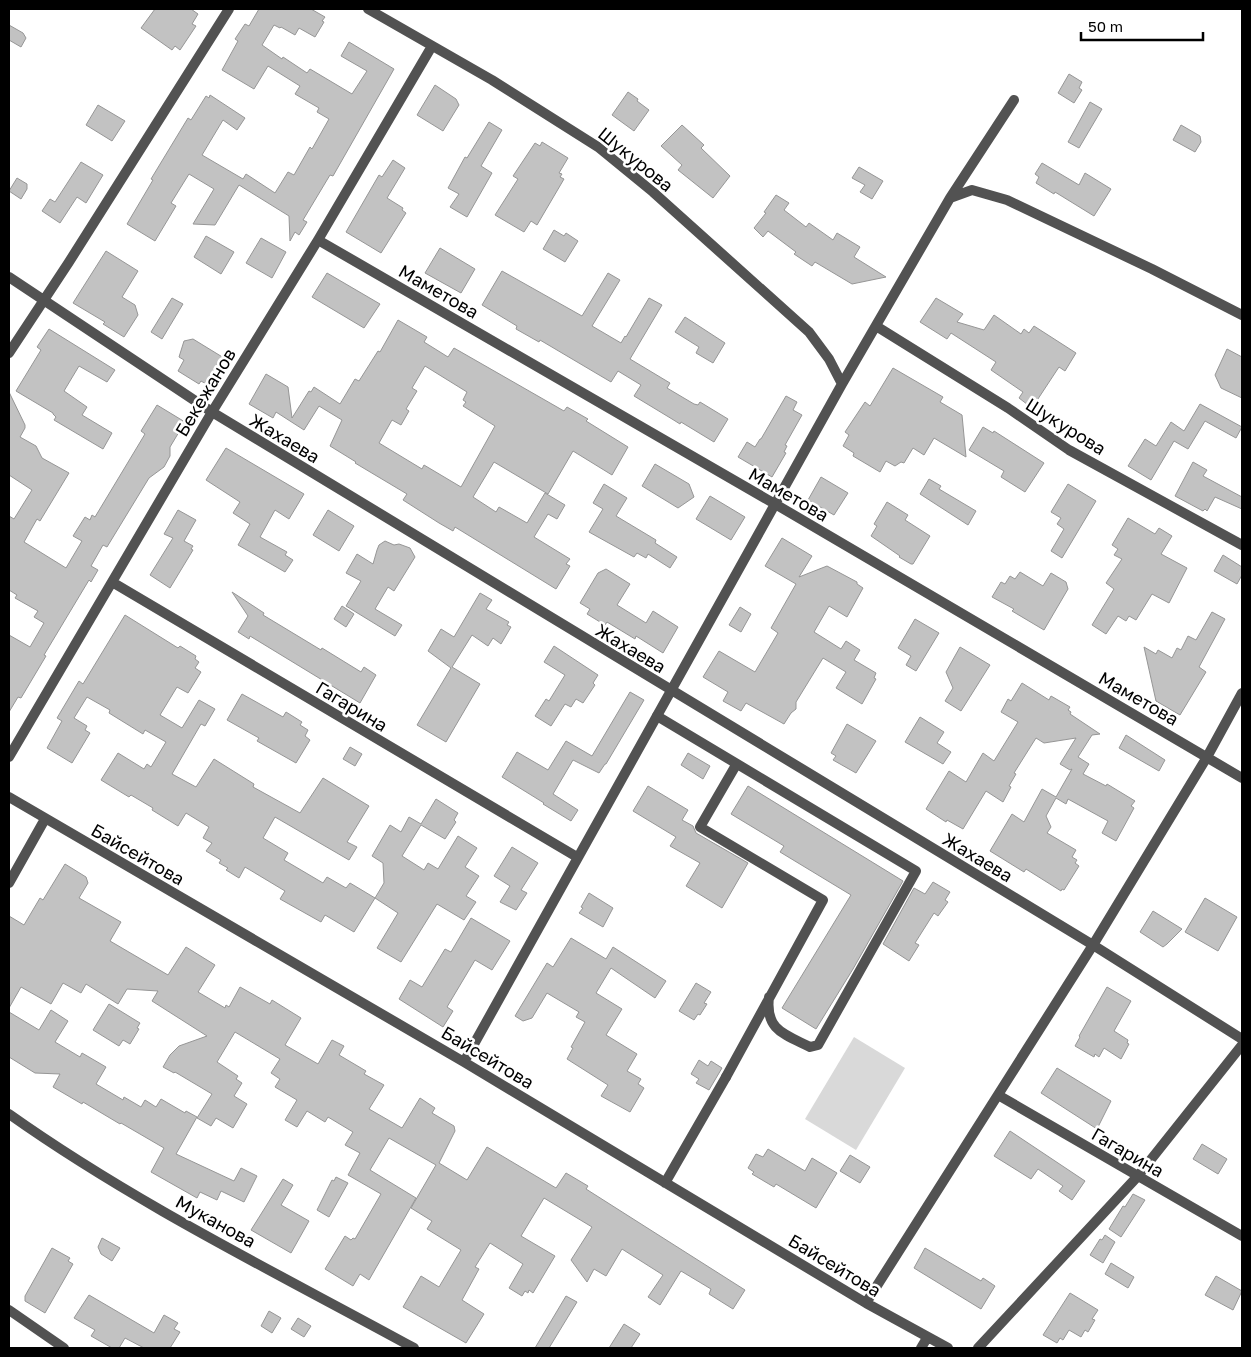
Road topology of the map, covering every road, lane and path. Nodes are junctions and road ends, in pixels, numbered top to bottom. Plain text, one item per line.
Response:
1 (229, 9) edge
2 (368, 9) edge
3 (432, 46) junction
4 (1014, 100) dead end
5 (950, 198) junction
6 (318, 240) junction
7 (9, 276) edge
8 (44, 299) junction
9 (1242, 315) edge
10 (876, 326) junction
11 (9, 353) edge
12 (842, 384) junction
13 (212, 412) junction
14 (775, 504) junction
15 (1242, 545) edge
16 (112, 582) junction
17 (670, 690) junction
18 (1242, 693) edge
19 (657, 716) junction
20 (9, 757) edge
21 (1208, 757) junction
22 (736, 765) junction
23 (1242, 778) edge
24 (9, 798) edge
25 (46, 819) junction
26 (576, 858) junction
27 (9, 883) edge
28 (1092, 945) junction
29 (769, 997) junction
30 (1242, 1038) edge
31 (1242, 1045) edge
32 (464, 1062) junction
33 (998, 1095) junction
34 (9, 1114) edge
35 (1137, 1177) junction
36 (665, 1183) junction
37 (1242, 1236) edge
38 (866, 1303) junction
39 (9, 1310) edge
40 (927, 1338) junction
41 (64, 1348) edge
42 (414, 1348) edge
43 (921, 1348) edge
44 (948, 1348) edge
45 (978, 1348) edge

1 - 8 street
2 - 3 street, Шукурова
3 - 6 street, Бекежанов
3 - 12 street, Шукурова
4 - 5 street
5 - 9 street
5 - 10 street
6 - 13 street, Бекежанов
6 - 14 street, Маметова
7 - 8 street, Жахаева
8 - 11 street
8 - 13 street, Жахаева
10 - 12 street
10 - 15 street, Шукурова
12 - 14 street
13 - 16 street, Бекежанов
13 - 17 street, Жахаева
14 - 17 street
14 - 21 street, Маметова
16 - 20 street, Бекежанов
16 - 26 street, Гагарина
17 - 19 street
17 - 28 street, Жахаева
18 - 21 street
19 - 22 street
19 - 26 street
21 - 23 street, Маметова
21 - 28 street
22 - 29 street
22 - 29 street
24 - 25 street, Байсейтова
25 - 27 street
25 - 32 street, Байсейтова
26 - 32 street
28 - 30 street, Жахаева
28 - 33 street
29 - 36 street
31 - 35 street
32 - 36 street, Байсейтова
33 - 35 street, Гагарина
33 - 38 street
34 - 42 street, Муканова
35 - 37 street, Гагарина
35 - 45 street
36 - 38 street, Байсейтова
38 - 40 street, Байсейтова
39 - 41 street
40 - 43 street
40 - 44 street, Байсейтова

